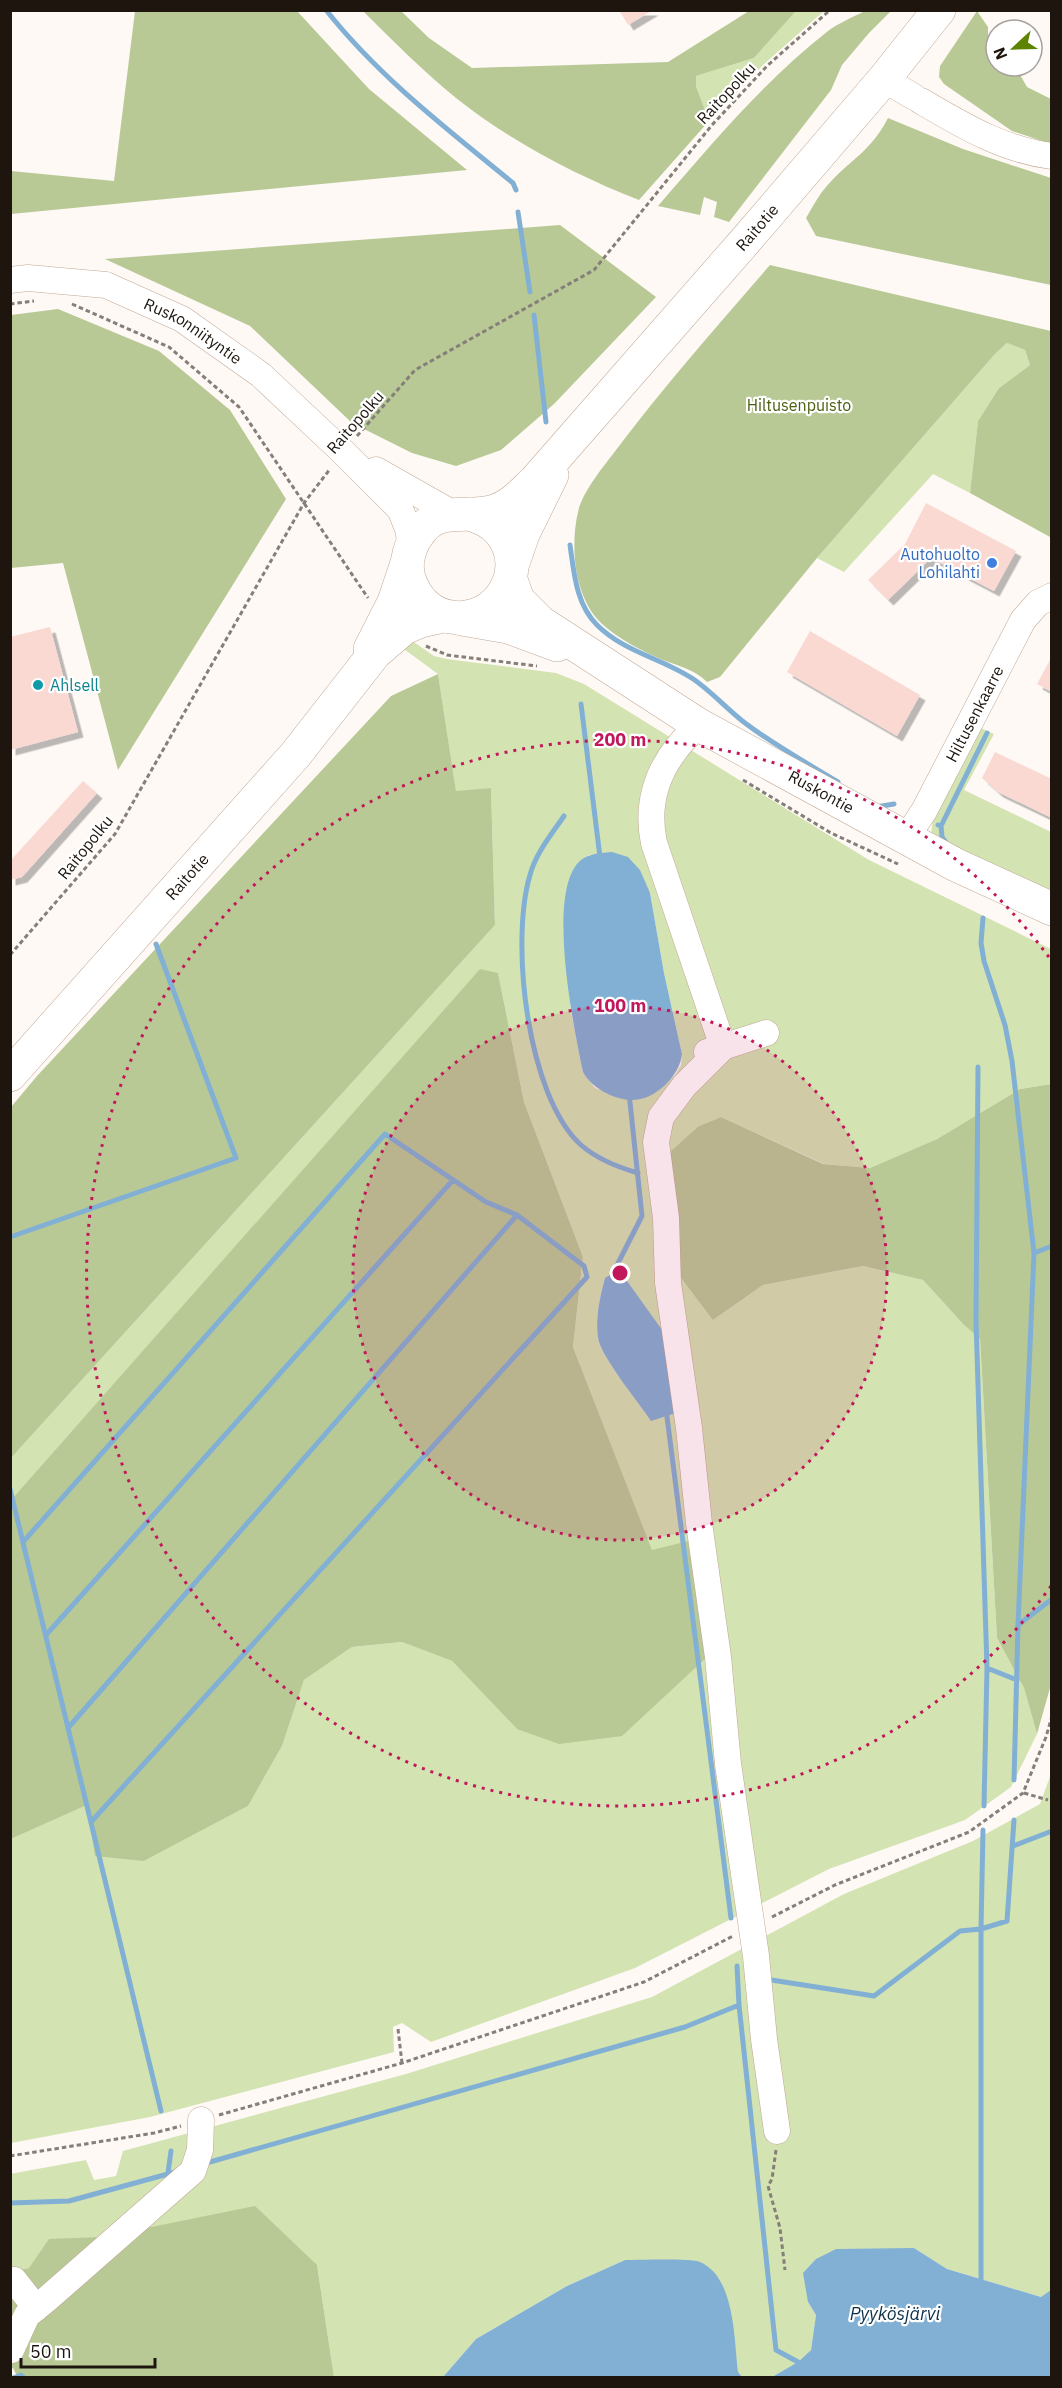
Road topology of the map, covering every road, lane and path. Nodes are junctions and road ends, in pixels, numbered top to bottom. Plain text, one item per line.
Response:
1 (830, 10) edge
2 (939, 10) edge
3 (884, 80) junction
4 (1052, 156) edge
5 (10, 280) edge
6 (40, 301) dead end
7 (70, 303) dead end
8 (10, 304) edge
9 (570, 439) junction
10 (343, 452) junction
11 (304, 503) junction
12 (461, 513) junction
13 (409, 554) junction
14 (512, 572) junction
15 (1052, 596) edge
16 (452, 617) junction
17 (396, 621) junction
18 (600, 661) junction
19 (546, 667) dead end
20 (699, 725) junction
21 (740, 778) dead end
22 (902, 851) junction
23 (1052, 909) edge
24 (10, 955) edge
25 (766, 1033) dead end
26 (723, 1047) junction
27 (687, 1058) dead end
28 (10, 1075) edge
29 (1052, 1716) edge
30 (1023, 1793) junction
31 (1048, 1800) dead end
32 (751, 1928) junction
33 (398, 2030) dead end
34 (402, 2063) junction
35 (201, 2120) junction
36 (777, 2131) joint
37 (10, 2156) edge
38 (785, 2270) dead end
39 (14, 2280) dead end
40 (36, 2308) junction
41 (11, 2350) edge

1 - 10 path, Raitopolku
2 - 3 main road, Raitotie
3 - 4 street
3 - 9 main road, Raitotie
5 - 10 street, Ruskonniityntie
6 - 8 path
7 - 11 path
9 - 12 main road, Raitotie
9 - 14 main road, Raitotie
10 - 11 path, Raitopolku
10 - 12 street, Ruskonniityntie
10 - 13 street, Ruskonniityntie
11 - 17 path
11 - 24 path, Raitopolku
12 - 13 main road
12 - 14 main road
13 - 16 main road
13 - 17 main road, Raitotie
14 - 16 main road
14 - 18 main road, Ruskontie
15 - 22 street, Hiltusenkaarre
16 - 17 main road, Raitotie
16 - 18 main road, Ruskontie
17 - 19 path
17 - 28 main road, Raitotie
18 - 20 main road, Ruskontie
20 - 22 main road, Ruskontie
20 - 26 street
21 - 22 path
22 - 23 main road, Ruskontie
25 - 26 street
26 - 27 street
26 - 32 street
29 - 30 path
30 - 31 path
30 - 32 path
32 - 34 path
32 - 36 street
33 - 34 path
34 - 35 path
35 - 37 path
35 - 40 street
36 - 38 path
39 - 40 street
40 - 41 street

